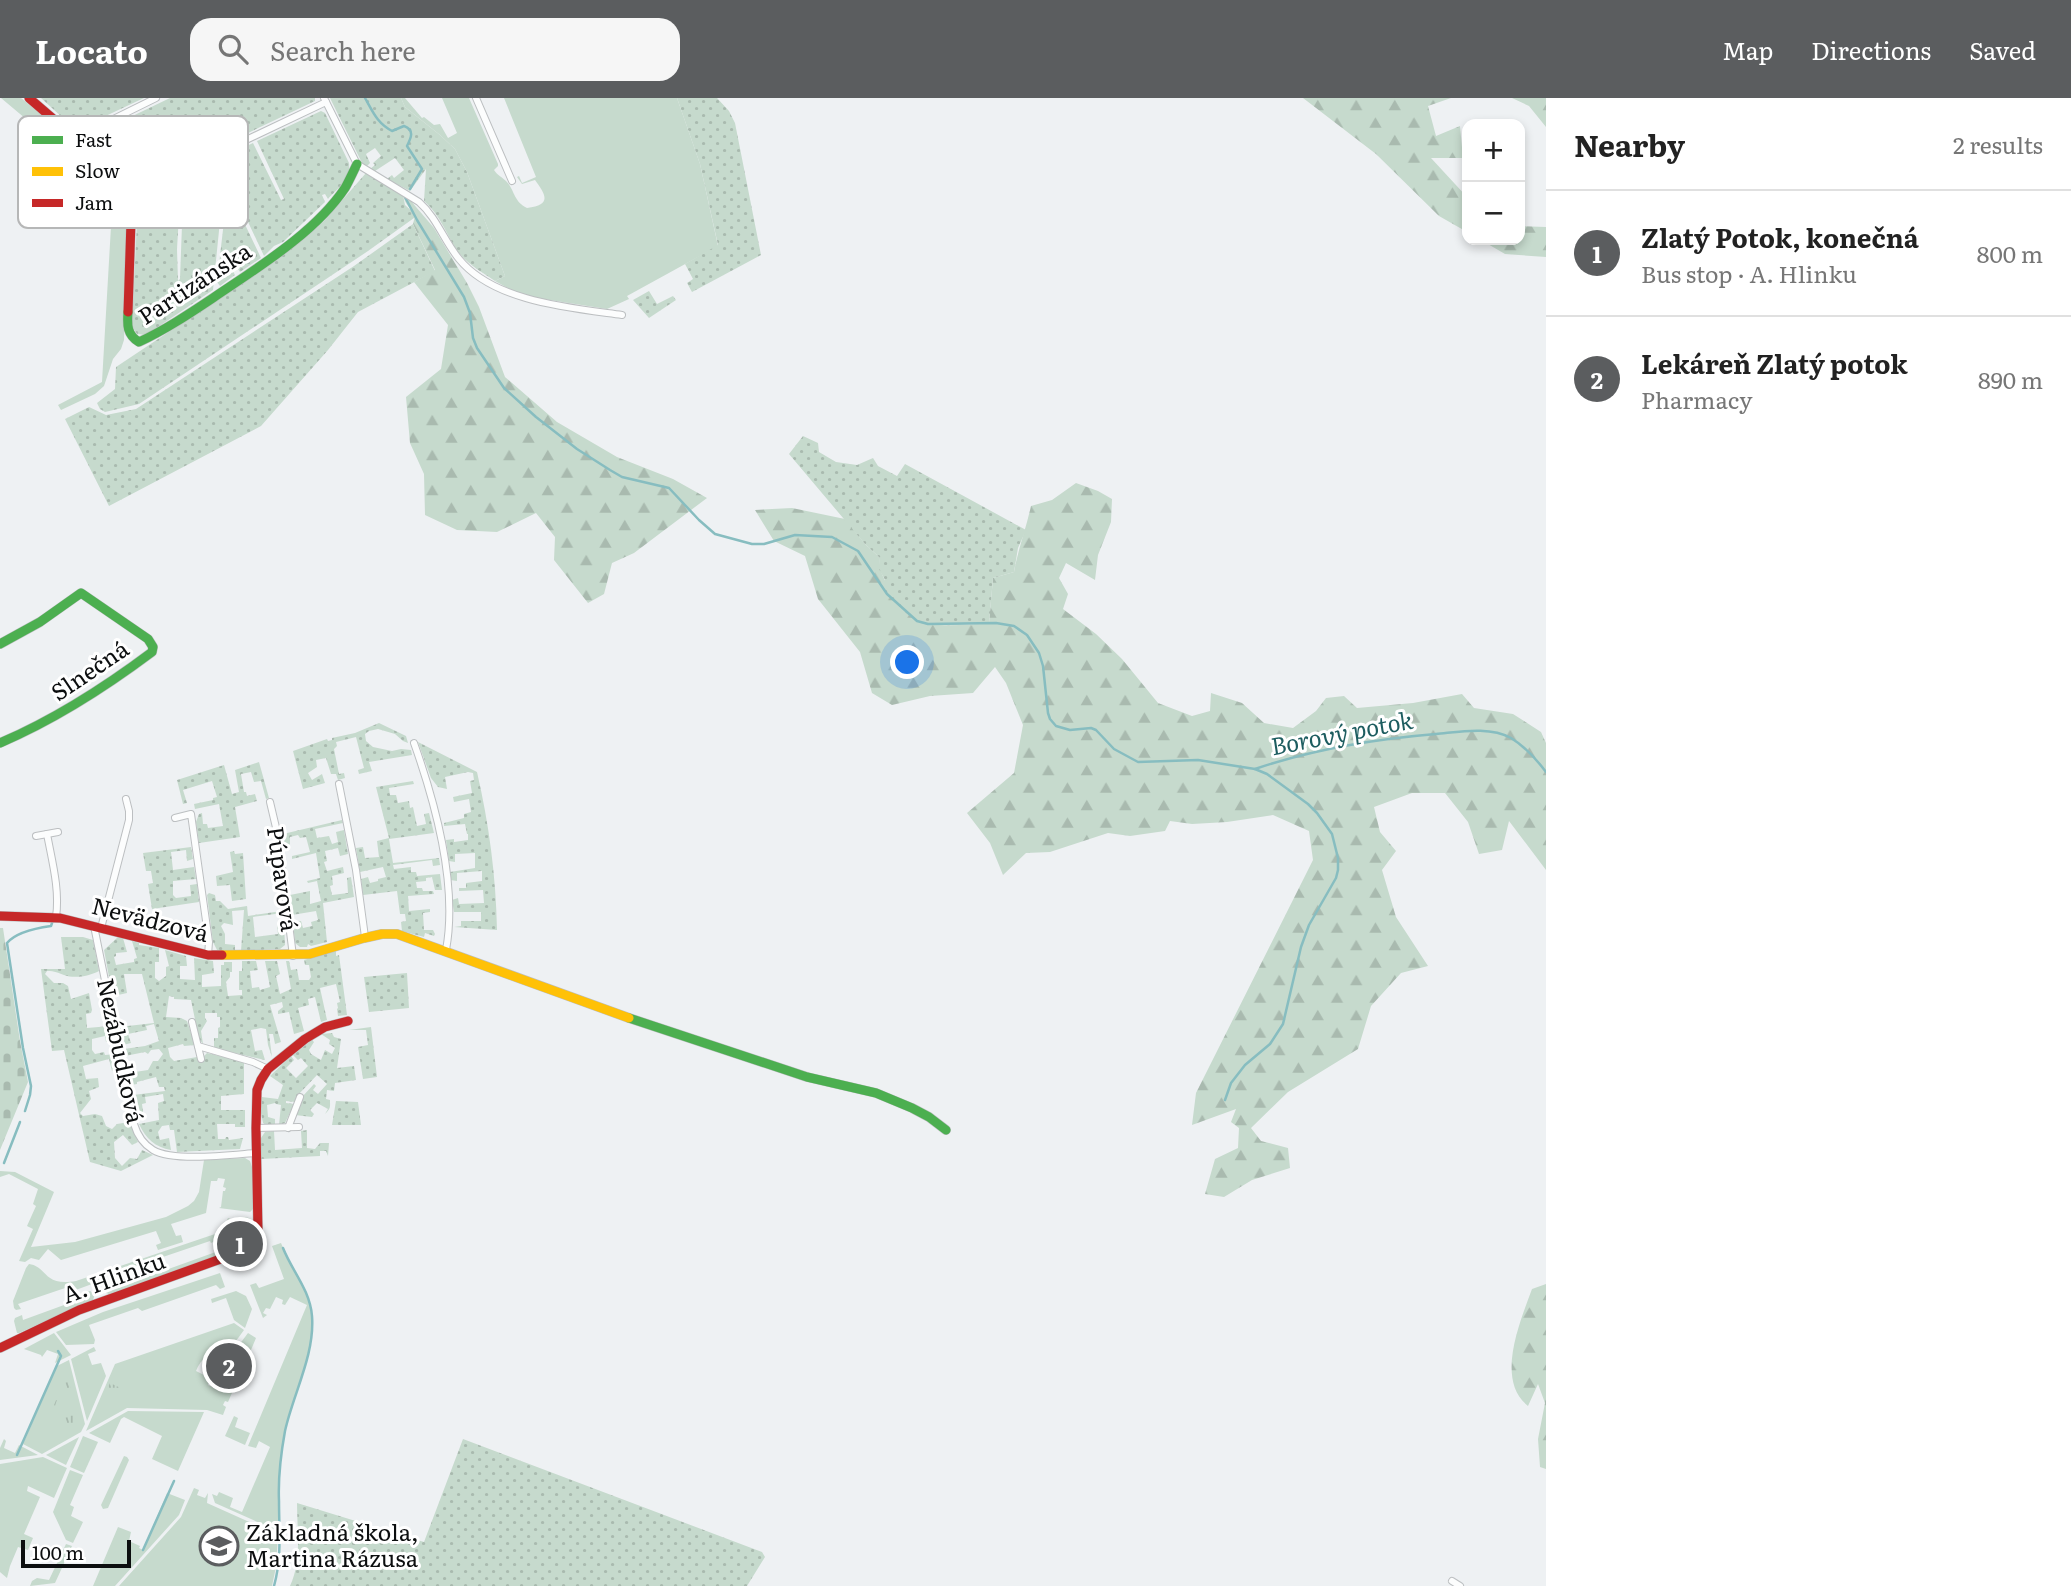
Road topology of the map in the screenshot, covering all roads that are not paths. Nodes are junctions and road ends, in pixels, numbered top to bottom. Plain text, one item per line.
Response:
1 (29, 98) edge
2 (156, 98) edge
3 (476, 98) edge
4 (325, 100) edge
5 (50, 116) edge
6 (120, 116) edge
7 (248, 138) edge
8 (357, 164) junction
9 (512, 181) dead end
10 (131, 228) edge
11 (622, 315) dead end
12 (0, 644) edge
13 (0, 743) edge
14 (414, 743) dead end
15 (339, 784) dead end
16 (125, 799) dead end
17 (270, 802) dead end
18 (174, 818) dead end
19 (58, 832) dead end
20 (47, 834) junction
21 (36, 836) dead end
22 (0, 916) edge
23 (56, 917) junction
24 (98, 927) junction
25 (365, 937) junction
26 (449, 951) junction
27 (208, 955) junction
28 (293, 956) junction
29 (348, 1021) dead end
30 (192, 1023) dead end
31 (198, 1046) junction
32 (201, 1059) dead end
33 (268, 1069) junction
34 (300, 1097) dead end
35 (299, 1127) dead end
36 (256, 1128) junction
37 (288, 1128) junction
38 (946, 1130) dead end
39 (255, 1153) junction
40 (0, 1348) edge
41 (1452, 1581) dead end
42 (1461, 1586) edge

1 - 5 street
2 - 6 street
3 - 9 street
4 - 7 street
4 - 8 street
8 - 10 street, Partizánska
8 - 11 street
12 - 13 street, Slnečná
14 - 26 street
15 - 25 street
16 - 24 street, Nezábudková
17 - 28 street, Púpavová
18 - 27 street
19 - 20 street
20 - 21 street
20 - 23 street
22 - 23 street, Nevädzová
23 - 24 street, Nevädzová
24 - 27 street, Nevädzová
24 - 39 street, Nezábudková
25 - 26 street, Nevädzová
25 - 28 street, Nevädzová
26 - 38 street, Nevädzová
27 - 28 street, Nevädzová
29 - 33 street
30 - 31 street
31 - 32 street
31 - 33 street
33 - 36 street
34 - 37 street
35 - 37 street
36 - 37 street
36 - 39 street
39 - 40 street, A. Hlinku
41 - 42 street

